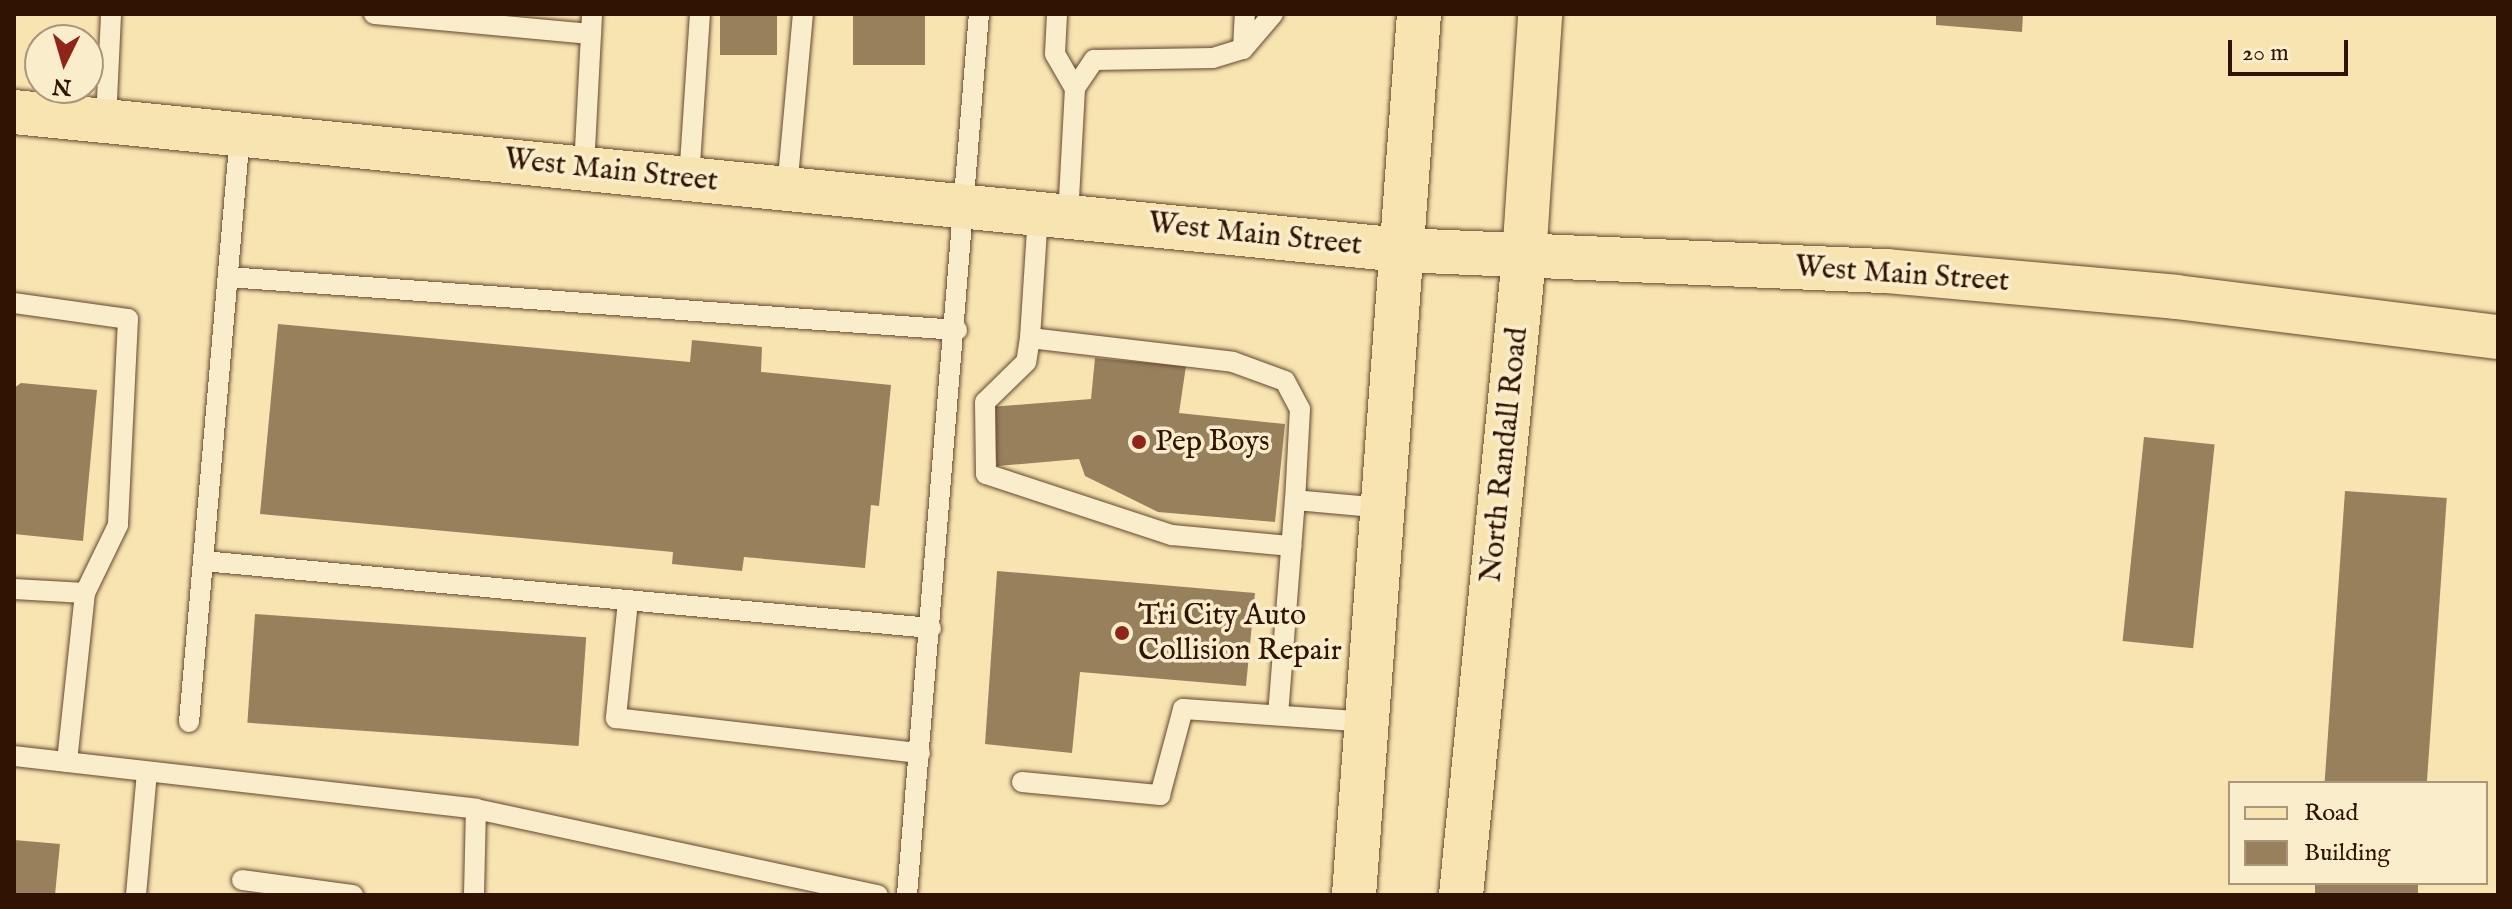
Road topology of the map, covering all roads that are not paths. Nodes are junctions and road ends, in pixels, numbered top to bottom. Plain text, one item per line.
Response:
1 (111, 14) edge
2 (374, 14) edge
3 (700, 14) edge
4 (803, 14) edge
5 (979, 14) edge
6 (1057, 14) edge
7 (1245, 14) edge
8 (1273, 14) edge
9 (1419, 14) edge
10 (1540, 14) edge
11 (592, 24) edge
12 (1243, 49) junction
13 (1075, 88) junction
14 (14, 112) edge
15 (106, 121) junction
16 (240, 134) junction
17 (584, 168) junction
18 (689, 179) junction
19 (787, 189) junction
20 (968, 206) junction
21 (1053, 215) junction
22 (1402, 250) junction
23 (1524, 258) junction
24 (228, 277) junction
25 (14, 303) edge
26 (957, 330) junction
27 (2498, 337) edge
28 (1030, 338) junction
29 (1295, 500) junction
30 (1383, 508) junction
31 (1291, 546) junction
32 (203, 561) junction
33 (14, 589) edge
34 (85, 593) junction
35 (628, 601) junction
36 (931, 628) junction
37 (1278, 715) junction
38 (189, 722) dead end
39 (1367, 722) junction
40 (920, 753) junction
41 (14, 756) edge
42 (67, 762) junction
43 (147, 772) junction
44 (1022, 782) dead end
45 (476, 809) junction
46 (242, 880) dead end
47 (136, 895) edge
48 (353, 895) edge
49 (474, 895) edge
50 (878, 895) edge
51 (907, 895) edge
52 (1354, 895) edge
53 (1461, 895) edge

1 - 15 lane
2 - 11 lane
3 - 18 lane
4 - 19 lane
5 - 20 lane
6 - 13 lane
7 - 12 lane
8 - 12 lane
9 - 22 main road
10 - 23 main road, North Randall Road
11 - 17 lane
12 - 13 lane
13 - 21 lane
14 - 15 main road, West Main Street
15 - 16 main road, West Main Street
16 - 17 main road, West Main Street
16 - 24 lane
17 - 18 main road, West Main Street
18 - 19 main road, West Main Street
19 - 20 main road, West Main Street
20 - 21 main road, West Main Street
20 - 26 lane
21 - 22 main road, West Main Street
21 - 28 lane
22 - 23 main road, West Main Street
22 - 30 main road
23 - 27 main road, West Main Street
23 - 53 main road, North Randall Road
24 - 26 lane
24 - 32 lane
25 - 34 lane
26 - 36 lane
28 - 29 lane
28 - 31 lane
29 - 30 lane
29 - 31 lane
30 - 39 main road
31 - 37 lane
32 - 35 lane
32 - 38 lane
33 - 34 lane
34 - 42 lane
35 - 36 lane
35 - 40 lane
36 - 40 lane
37 - 39 lane
37 - 44 lane
39 - 52 main road
40 - 51 lane
41 - 42 lane
42 - 43 lane
43 - 45 lane
43 - 47 lane
45 - 49 lane
45 - 50 lane
46 - 48 lane

